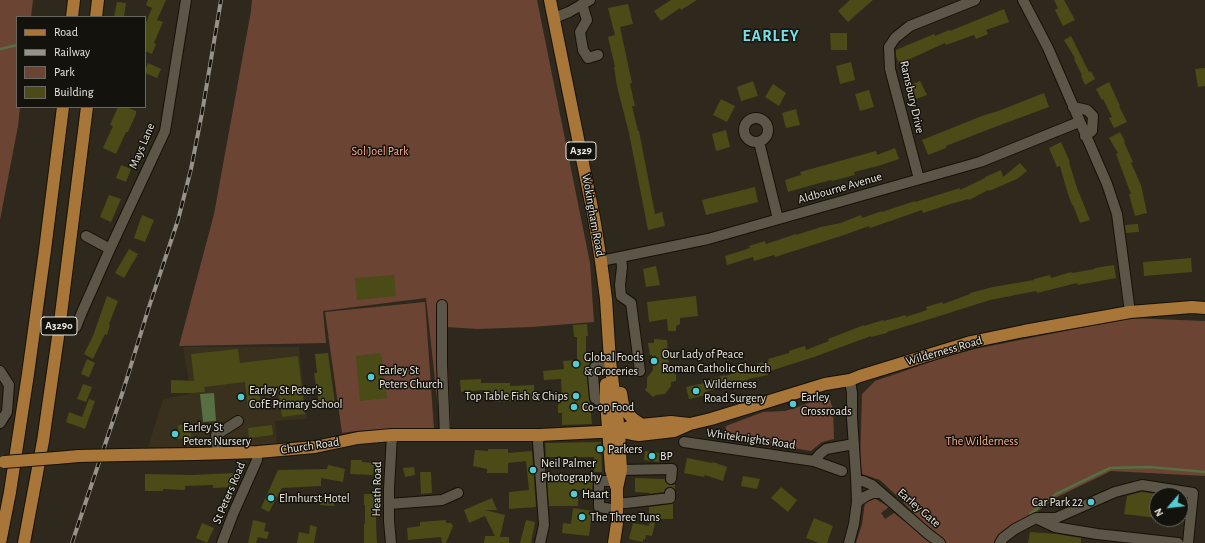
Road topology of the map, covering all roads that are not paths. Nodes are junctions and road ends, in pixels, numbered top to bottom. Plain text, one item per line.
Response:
1 (74, 0) edge
2 (98, 0) edge
3 (186, 0) edge
4 (550, 0) edge
5 (975, 0) edge
6 (1023, 0) edge
7 (586, 2) edge
8 (72, 16) edge
9 (96, 16) edge
10 (554, 18) junction
11 (598, 54) dead end
12 (1073, 107) junction
13 (63, 108) edge
14 (87, 108) edge
15 (1079, 122) junction
16 (1085, 136) junction
17 (759, 142) dead end
18 (919, 179) junction
19 (778, 219) junction
20 (86, 236) dead end
21 (110, 249) junction
22 (621, 257) junction
23 (601, 261) junction
24 (442, 305) dead end
25 (1205, 308) edge
26 (1130, 312) junction
27 (76, 327) dead end
28 (610, 361) junction
29 (0, 371) edge
30 (640, 371) dead end
31 (850, 380) junction
32 (238, 420) dead end
33 (0, 423) edge
34 (690, 424) junction
35 (642, 425) junction
36 (614, 432) junction
37 (392, 435) junction
38 (445, 435) junction
39 (540, 436) junction
40 (684, 442) dead end
41 (854, 444) junction
42 (258, 452) junction
43 (218, 453) junction
44 (814, 461) junction
45 (2, 462) edge
46 (620, 470) junction
47 (842, 471) dead end
48 (671, 479) dead end
49 (857, 481) junction
50 (615, 484) junction
51 (880, 492) junction
52 (458, 493) dead end
53 (670, 493) dead end
54 (857, 502) junction
55 (389, 504) junction
56 (617, 506) junction
57 (1036, 518) junction
58 (0, 543) edge
59 (24, 543) edge
60 (222, 543) edge
61 (391, 543) edge
62 (540, 543) edge
63 (614, 543) edge
64 (849, 543) edge
65 (940, 543) edge
66 (1000, 543) edge
67 (1178, 543) edge
68 (1188, 543) edge

1 - 8 main road
2 - 9 main road
3 - 21 street, Mays Lane
4 - 10 main road, Wokingham Road / A329
5 - 18 street, Ramsbury Drive
6 - 12 street
7 - 10 street
7 - 11 street
10 - 23 main road, Wokingham Road / A329
12 - 15 street
12 - 16 street
13 - 58 main road, A3290
14 - 59 main road, A3290
15 - 16 street
15 - 18 street, Aldbourne Avenue
16 - 26 street
17 - 19 street
18 - 19 street, Aldbourne Avenue
19 - 22 street, Aldbourne Avenue
20 - 21 street
21 - 27 street, Mays Lane
22 - 23 street, Aldbourne Avenue
22 - 30 street
23 - 28 main road, Wokingham Road / A329
24 - 38 street
25 - 26 main road, Wilderness Road
26 - 31 main road, Wilderness Road
28 - 35 main road
28 - 36 main road, Wokingham Road / A329
28 - 36 main road, Wokingham Road / A329
29 - 33 street
31 - 34 main road, Wilderness Road
31 - 41 street
32 - 43 street
34 - 35 main road, Wilderness Road
34 - 36 main road, Wilderness Road
35 - 36 main road, Wilderness Road
36 - 39 main road, Church Road
36 - 46 main road, Wokingham Road / A329
36 - 50 main road, Wokingham Road / A329
37 - 38 main road, Church Road
37 - 42 main road, Church Road
37 - 55 street, Heath Road
38 - 39 main road, Church Road
39 - 62 street
40 - 44 street, Whiteknights Road
41 - 44 street
41 - 49 street
42 - 43 main road, Church Road
42 - 60 street, St Peters Road
43 - 45 main road, Church Road, bridge
44 - 47 street, Whiteknights Road
46 - 48 street
46 - 50 main road, Wokingham Road / A329
49 - 51 street
49 - 54 street
50 - 56 main road, Wokingham Road / A329
50 - 56 street
51 - 54 street
51 - 65 street, Earley Gate
52 - 55 street
53 - 56 street
54 - 64 street
55 - 61 street, Heath Road
56 - 63 main road, Wokingham Road / A329
57 - 66 street
57 - 67 street
57 - 68 street

